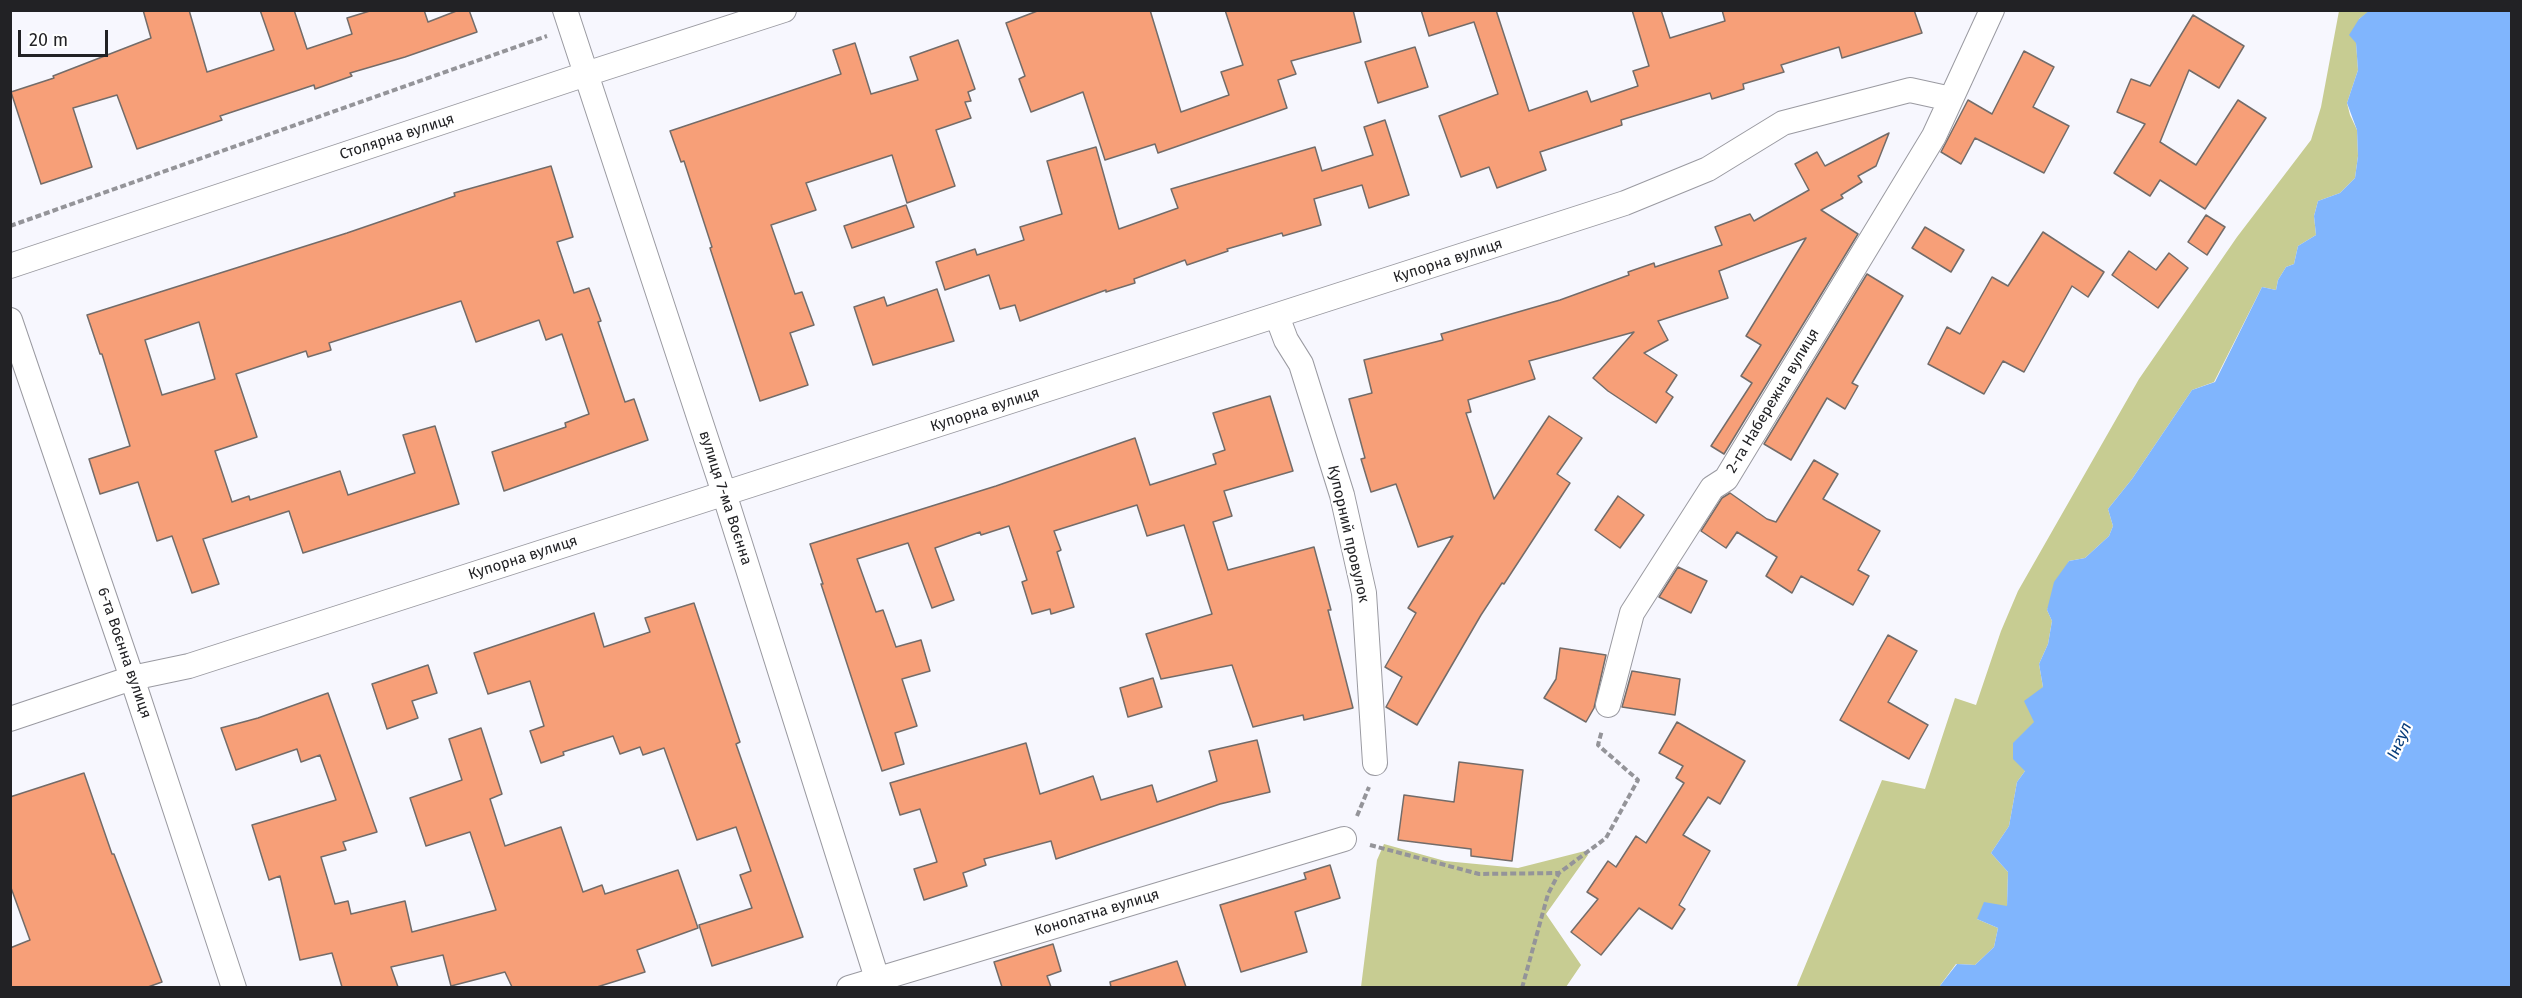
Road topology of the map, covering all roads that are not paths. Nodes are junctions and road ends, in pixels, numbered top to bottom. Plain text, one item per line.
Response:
1 (784, 10) edge
2 (1992, 10) edge
3 (568, 19) edge
4 (586, 74) junction
5 (1951, 99) junction
6 (10, 266) edge
7 (1277, 316) junction
8 (10, 320) edge
9 (724, 494) junction
10 (132, 678) junction
11 (1608, 705) road end
12 (10, 719) edge
13 (1375, 763) road end
14 (1344, 839) road end
15 (878, 983) edge
16 (234, 987) edge
17 (849, 987) edge

1 - 4 street, Столярна вулиця
2 - 5 street, 2-га Набережна вулиця
3 - 4 street, вулиця 7-ма Воєнна
4 - 6 street, Столярна вулиця
4 - 9 street, вулиця 7-ма Воєнна
5 - 7 street, Купорна вулиця
5 - 11 street, 2-га Набережна вулиця
7 - 9 street, Купорна вулиця
7 - 13 street, Купорний провулок
8 - 10 street, 6-та Воєнна вулиця
9 - 10 street, Купорна вулиця
9 - 15 street, вулиця 7-ма Воєнна
10 - 12 street, Купорна вулиця
10 - 16 street, 6-та Воєнна вулиця
14 - 15 street, Конопатна вулиця
15 - 17 street, Конопатна вулиця

